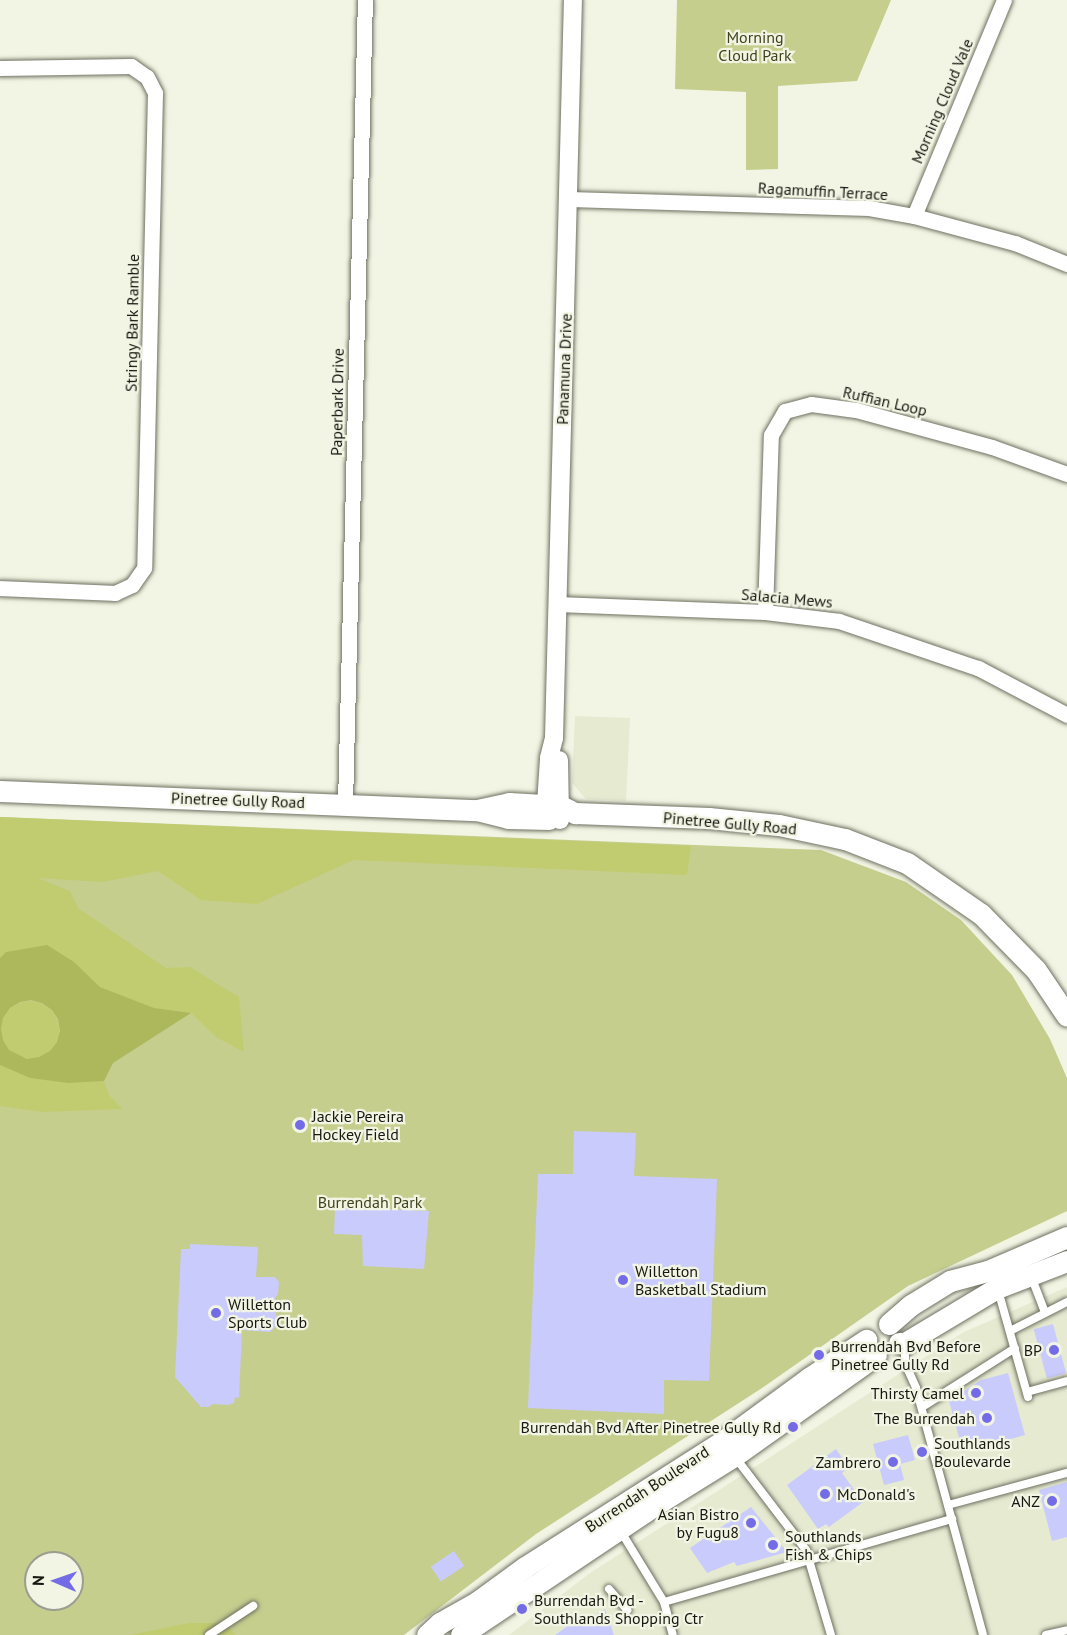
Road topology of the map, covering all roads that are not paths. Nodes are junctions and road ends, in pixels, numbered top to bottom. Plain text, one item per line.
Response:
1 (365, 0) edge
2 (573, 0) edge
3 (1004, 0) edge
4 (0, 68) edge
5 (569, 199) junction
6 (914, 216) junction
7 (1067, 264) edge
8 (1067, 474) edge
9 (0, 588) edge
10 (557, 604) junction
11 (765, 612) junction
12 (1067, 715) edge
13 (0, 791) edge
14 (345, 804) junction
15 (557, 813) junction
16 (1067, 1017) edge
17 (1067, 1236) edge
18 (1067, 1261) edge
19 (1030, 1275) junction
20 (998, 1288) junction
21 (1067, 1302) edge
22 (1045, 1312) junction
23 (889, 1324) junction
24 (1010, 1331) junction
25 (902, 1343) junction
26 (871, 1348) junction
27 (1015, 1348) junction
28 (1067, 1381) edge
29 (922, 1407) junction
30 (728, 1449) junction
31 (1067, 1473) edge
32 (948, 1505) junction
33 (952, 1520) junction
34 (615, 1522) junction
35 (809, 1560) junction
36 (609, 1589) dead end
37 (664, 1602) junction
38 (253, 1606) dead end
39 (627, 1610) dead end
40 (1067, 1630) edge
41 (471, 1632) edge
42 (209, 1635) edge
43 (427, 1635) edge
44 (673, 1635) edge
45 (831, 1635) edge
46 (983, 1635) edge
47 (1046, 1635) edge

1 - 14 street, Paperbark Drive
2 - 5 street, Panamuna Drive
3 - 6 street, Morning Cloud Vale
4 - 9 street, Stringy Bark Ramble
5 - 6 street, Ragamuffin Terrace
5 - 10 street, Panamuna Drive
6 - 7 street, Ragamuffin Terrace
8 - 11 street, Ruffian Loop
10 - 11 street, Salacia Mews
10 - 15 street, Panamuna Drive
11 - 12 street, Salacia Mews
13 - 14 main road, Pinetree Gully Road
14 - 15 main road, Pinetree Gully Road
15 - 16 main road, Pinetree Gully Road
17 - 23 main road
18 - 19 main road
19 - 20 main road
19 - 22 lane
20 - 24 lane
20 - 25 main road
21 - 22 lane
22 - 24 lane
23 - 25 main road
23 - 26 main road
24 - 27 lane
25 - 26 main road
25 - 29 lane
26 - 30 main road, Burrendah Boulevard
27 - 28 lane
27 - 29 lane
29 - 32 lane
30 - 34 main road, Burrendah Boulevard
30 - 35 lane
31 - 32 lane
32 - 33 lane
33 - 35 lane
33 - 46 lane
34 - 37 lane
34 - 41 main road, Burrendah Boulevard
34 - 43 main road, Burrendah Boulevard
35 - 37 lane
35 - 45 lane
36 - 39 lane
37 - 44 lane
38 - 42 lane
40 - 47 lane

